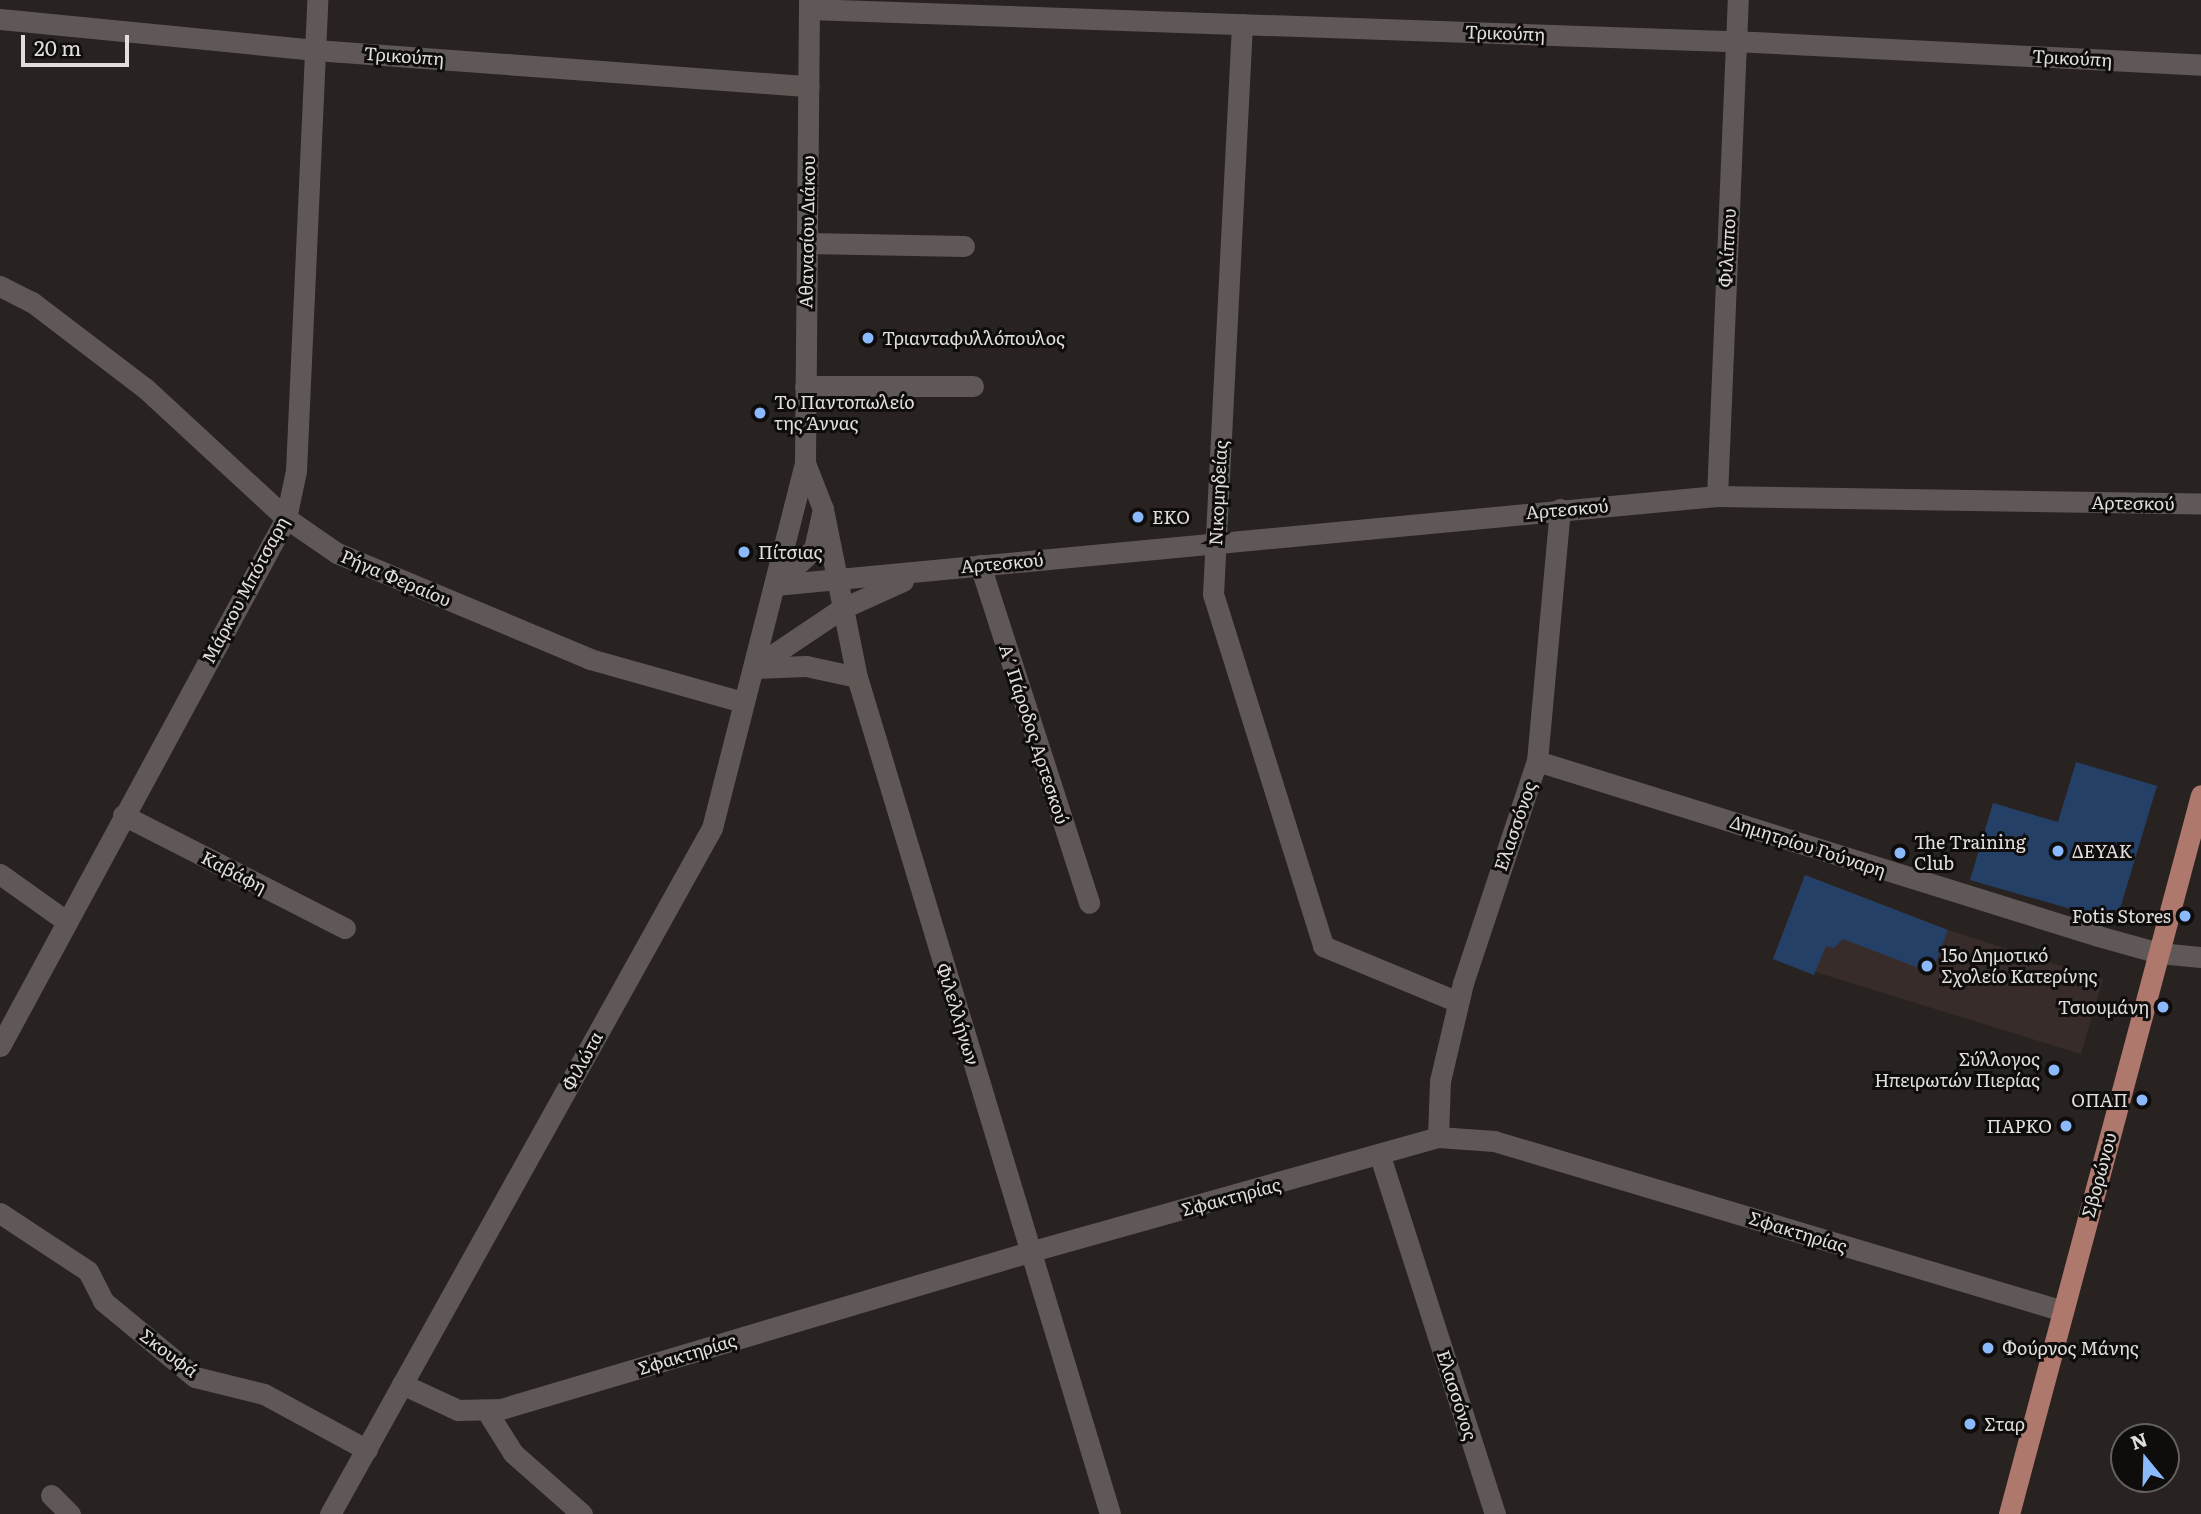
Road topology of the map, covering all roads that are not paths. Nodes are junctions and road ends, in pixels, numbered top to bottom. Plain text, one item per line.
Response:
1 (317, 0) edge
2 (1738, 0) edge
3 (809, 5) edge
4 (0, 19) edge
5 (1242, 24) junction
6 (1736, 41) junction
7 (315, 50) junction
8 (2201, 65) edge
9 (809, 86) junction
10 (807, 243) junction
11 (964, 246) dead end
12 (0, 286) edge
13 (805, 386) junction
14 (973, 386) dead end
15 (805, 463) junction
16 (1717, 496) junction
17 (2201, 504) edge
18 (822, 509) junction
19 (1560, 509) junction
20 (286, 518) junction
21 (1216, 544) junction
22 (980, 565) junction
23 (935, 569) junction
24 (836, 580) junction
25 (775, 584) junction
26 (841, 609) junction
27 (753, 668) junction
28 (857, 677) junction
29 (743, 702) junction
30 (1537, 761) junction
31 (2201, 796) edge
32 (123, 816) junction
33 (0, 874) edge
34 (1089, 903) dead end
35 (66, 921) junction
36 (345, 928) dead end
37 (2159, 953) junction
38 (2201, 957) edge
39 (1458, 1002) junction
40 (0, 1046) edge
41 (1438, 1137) junction
42 (1380, 1156) junction
43 (0, 1213) edge
44 (1029, 1252) junction
45 (2063, 1311) junction
46 (402, 1384) junction
47 (486, 1409) junction
48 (367, 1450) junction
49 (51, 1495) dead end
50 (70, 1514) edge
51 (330, 1514) edge
52 (582, 1514) edge
53 (1110, 1514) edge
54 (1495, 1514) edge
55 (2010, 1514) edge

1 - 7 street, Μάρκου Μπότσαρη
2 - 6 street, Φιλίππου
3 - 5 street, Τρικούπη
3 - 9 street, Αθανασίου Διάκου
4 - 7 street, Τρικούπη
5 - 6 street, Τρικούπη
5 - 21 street, Νικομηδείας
6 - 8 street, Τρικούπη
6 - 16 street, Φιλίππου
7 - 9 street, Τρικούπη
7 - 20 street, Μάρκου Μπότσαρη
9 - 10 street, Αθανασίου Διάκου
10 - 11 street
10 - 13 street, Αθανασίου Διάκου
12 - 20 street, Ρήγα Φεραίου
13 - 14 street
13 - 15 street, Αθανασίου Διάκου
15 - 18 street, Αθανασίου Διάκου
15 - 25 street, Αθανασίου Διάκου
16 - 17 street, Αρτεσκού
16 - 19 street, Αρτεσκού
18 - 24 street, Φιλελλήνων
18 - 25 street
19 - 21 street, Αρτεσκού
19 - 30 street, Ελασσόνος
20 - 29 street, Ρήγα Φεραίου
20 - 32 street, Μάρκου Μπότσαρη
21 - 22 street, Αρτεσκού
21 - 39 street, Νικομηδείας
22 - 23 street, Αρτεσκού
22 - 34 street, Α΄ Πάροδος Αρτεσκού
23 - 24 street, Αρτεσκού
23 - 26 street, Αρτεσκού
24 - 25 street, Αρτεσκού
24 - 26 street, Φιλελλήνων
25 - 27 street, Φιλώτα
26 - 27 street, Αρτεσκού
26 - 28 street, Φιλελλήνων
27 - 28 street
27 - 29 street, Φιλώτα
28 - 44 street, Φιλελλήνων
29 - 46 street, Φιλώτα
30 - 37 street, Δημητρίου Γούναρη
30 - 39 street, Ελασσόνος
31 - 37 main road, Σβορώνου
32 - 35 street, Μάρκου Μπότσαρη
32 - 36 street, Καβάφη
33 - 35 street
35 - 40 street, Μάρκου Μπότσαρη
37 - 38 street, Δημητρίου Γούναρη
37 - 45 main road, Σβορώνου
39 - 41 street, Ελασσόνος
41 - 42 street, Σφακτηρίας
41 - 45 street, Σφακτηρίας
42 - 44 street, Σφακτηρίας
42 - 54 street, Ελασσόνος
43 - 48 street, Σκουφά
44 - 47 street, Σφακτηρίας
44 - 53 street, Φιλελλήνων
45 - 55 main road, Σβορώνου
46 - 47 street, Σφακτηρίας
46 - 48 street, Φιλώτα
47 - 52 street
48 - 51 street, Φιλώτα
49 - 50 street

